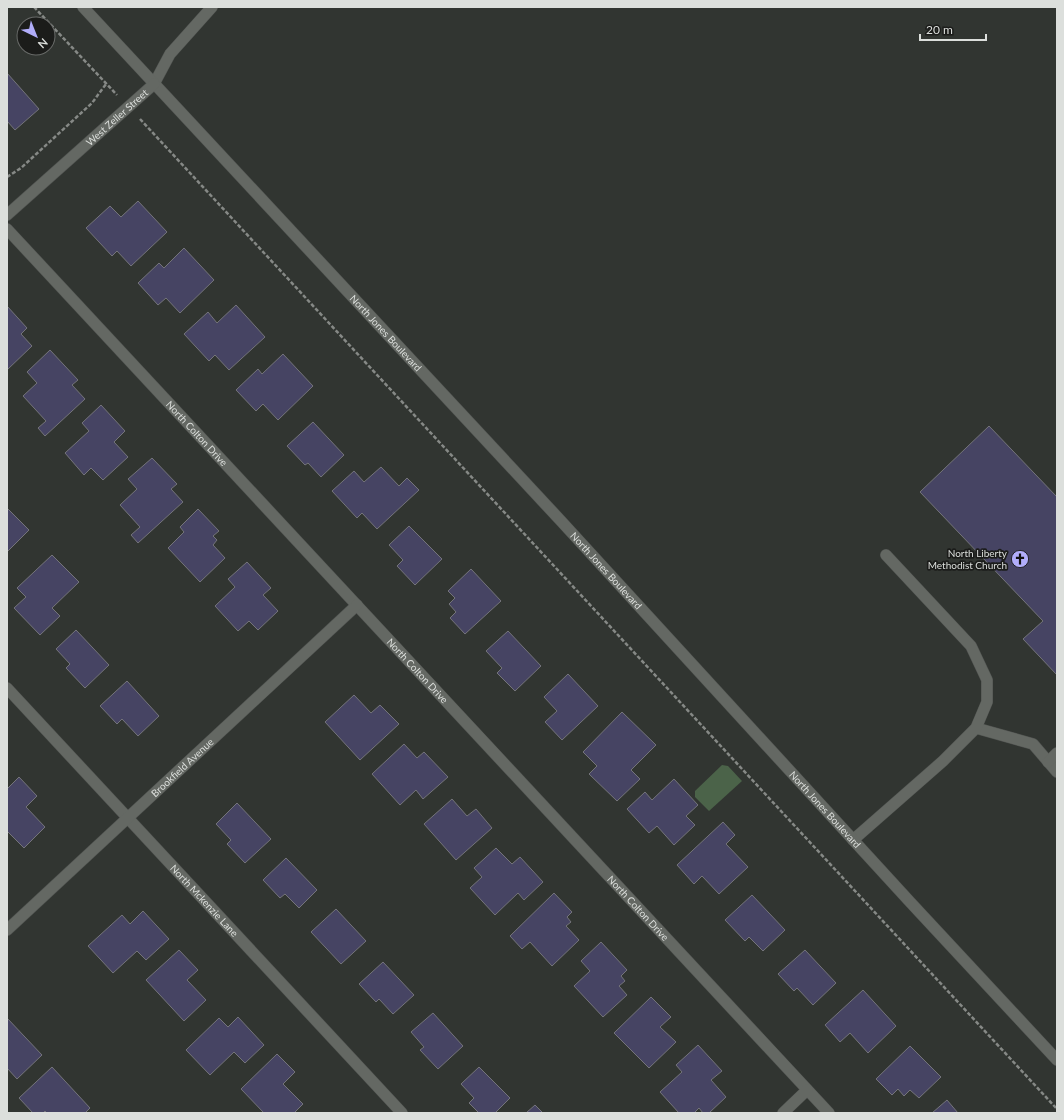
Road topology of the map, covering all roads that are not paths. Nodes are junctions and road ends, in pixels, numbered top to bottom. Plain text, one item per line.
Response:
1 (83, 7) edge
2 (212, 7) edge
3 (154, 84) junction
4 (7, 214) edge
5 (7, 229) edge
6 (886, 555) dead end
7 (357, 605) junction
8 (7, 688) edge
9 (976, 728) junction
10 (1057, 753) edge
11 (1048, 762) junction
12 (1057, 772) edge
13 (128, 818) junction
14 (853, 840) junction
15 (7, 930) edge
16 (1057, 1060) edge
17 (807, 1090) junction
18 (402, 1113) edge
19 (782, 1113) edge
20 (829, 1113) edge

1 - 3 street, North Jones Boulevard
2 - 3 street, West Zeller Street
3 - 4 street, West Zeller Street
3 - 14 street, North Jones Boulevard
5 - 7 street, North Colton Drive
6 - 9 street
7 - 13 street, Brookfield Avenue
7 - 17 street, North Colton Drive
8 - 13 street, North Mckenzie Lane
9 - 11 street
9 - 14 street
10 - 11 street
11 - 12 street
13 - 15 street, Brookfield Avenue
13 - 18 street, North Mckenzie Lane
14 - 16 street, North Jones Boulevard
17 - 19 street
17 - 20 street, North Colton Drive

